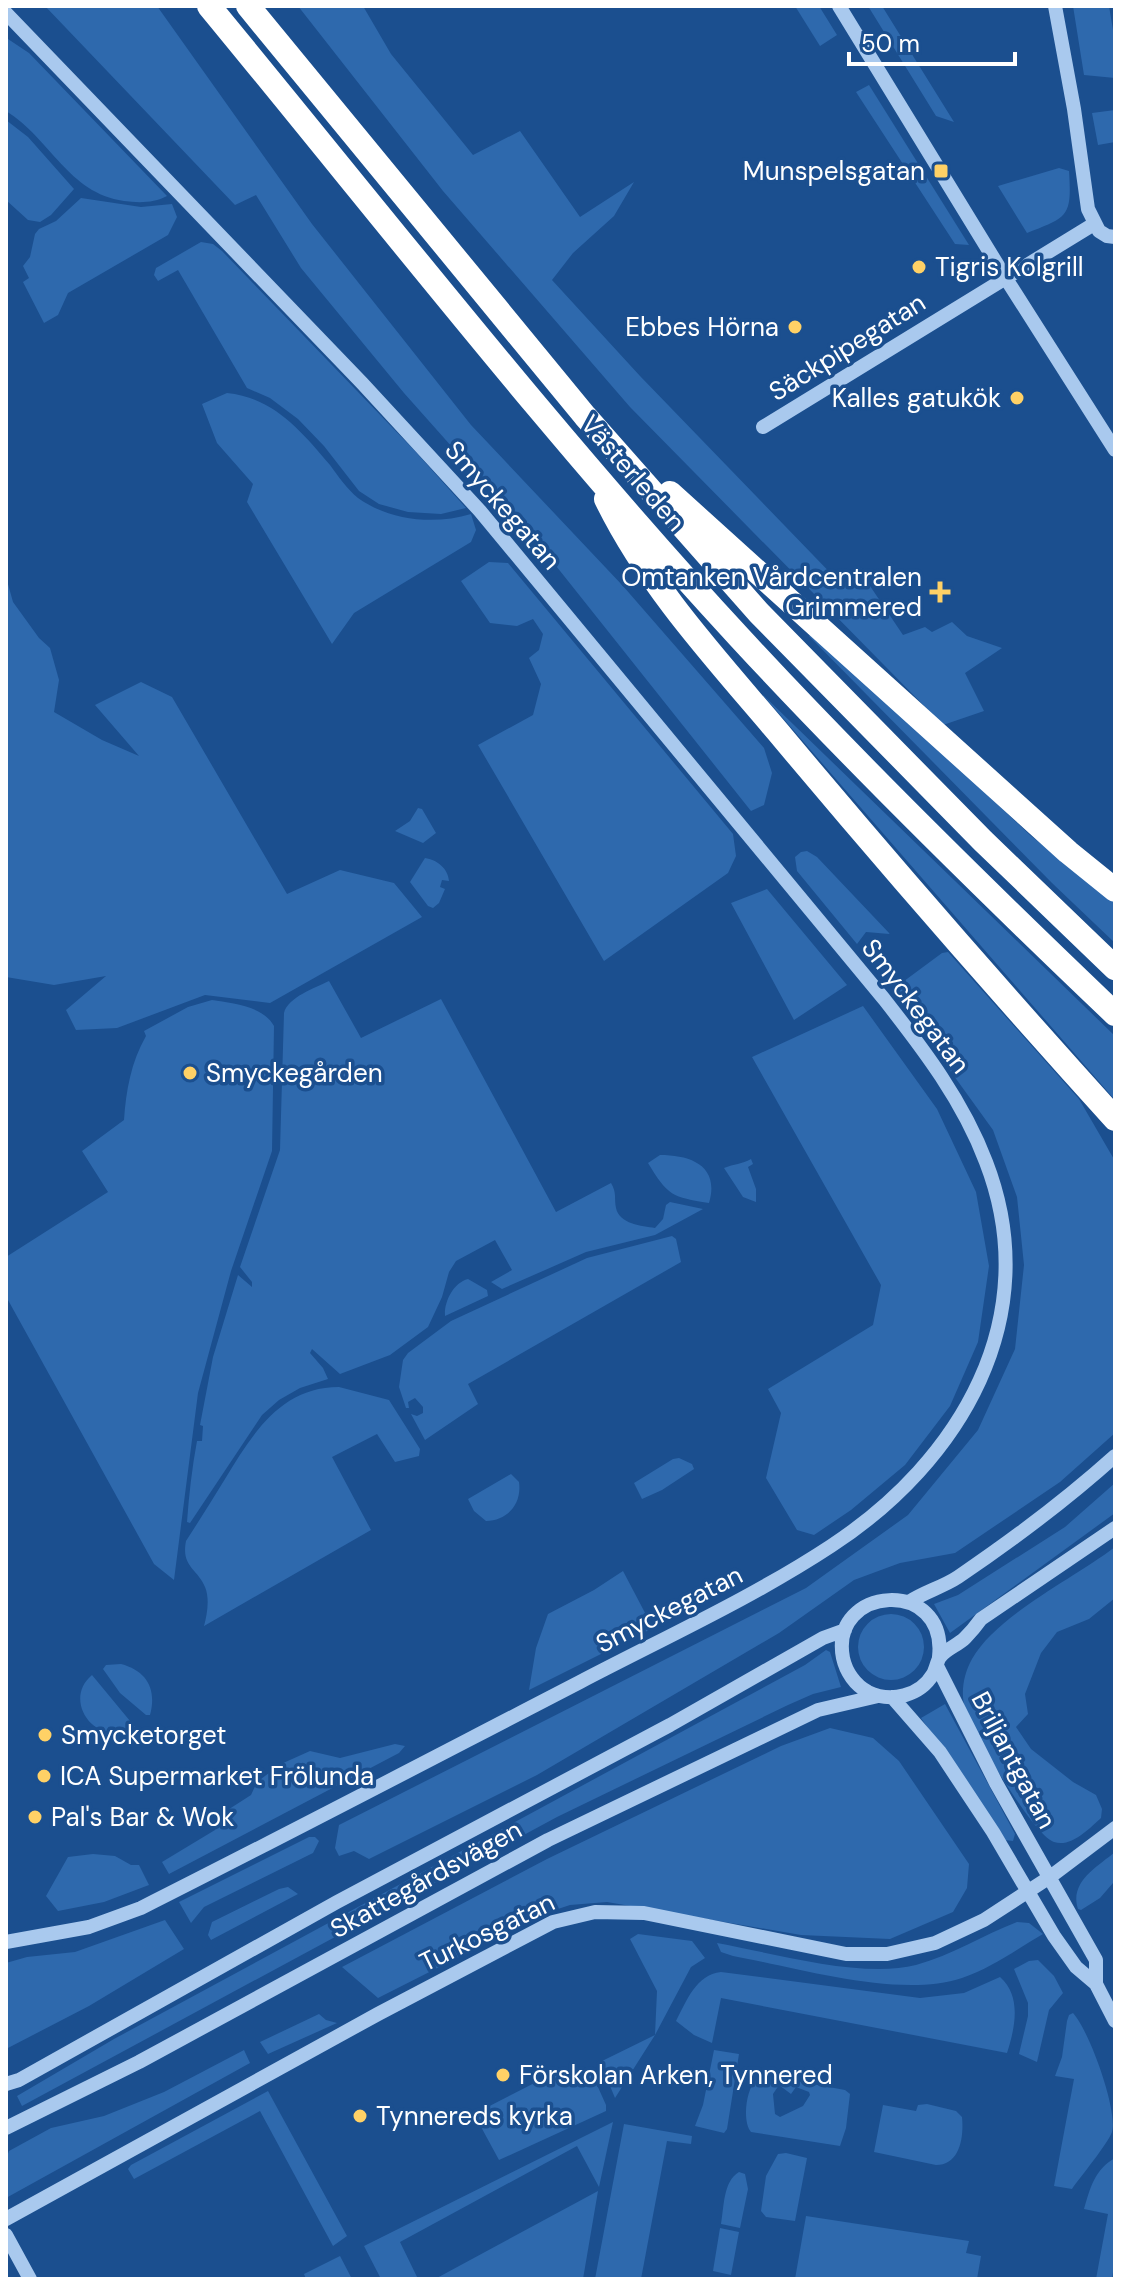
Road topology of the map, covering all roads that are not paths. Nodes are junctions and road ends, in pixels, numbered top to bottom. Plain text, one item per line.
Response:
1 (209, 6) edge
2 (248, 6) edge
3 (839, 6) edge
4 (1055, 6) edge
5 (6, 13) edge
6 (1094, 224) junction
7 (1115, 237) edge
8 (1005, 277) junction
9 (585, 416) junction
10 (763, 427) dead end
11 (1115, 450) edge
12 (591, 469) junction
13 (1068, 852) junction
14 (1115, 883) edge
15 (1115, 890) edge
16 (1115, 968) edge
17 (1115, 1014) edge
18 (1077, 1077) junction
19 (1115, 1119) edge
20 (1115, 1132) edge
21 (1115, 1456) edge
22 (1115, 1528) edge
23 (909, 1602) junction
24 (845, 1630) junction
25 (938, 1661) junction
26 (885, 1697) junction
27 (1115, 1828) edge
28 (1050, 1877) junction
29 (1028, 1892) junction
30 (6, 1942) edge
31 (1096, 1984) junction
32 (1115, 2021) edge
33 (6, 2084) edge
34 (6, 2128) edge
35 (6, 2219) edge
36 (6, 2235) edge
37 (30, 2279) edge

1 - 12 highway, Västerleden
2 - 9 highway, Västerleden
3 - 8 street
4 - 6 street
5 - 30 street, Smyckegatan
6 - 7 street
6 - 8 street, Säckpipegatan
8 - 10 street, Säckpipegatan
8 - 11 street
9 - 13 highway
9 - 16 highway, Västerleden
12 - 17 highway, Västerleden
12 - 18 highway
13 - 14 highway
13 - 15 highway
18 - 19 highway
18 - 20 highway
21 - 23 street, Skattegårdsvägen
22 - 25 street, Skattegårdsvägen
23 - 24 street, Skattegårdsvägen
23 - 25 street
24 - 26 street
24 - 33 street, Skattegårdsvägen
25 - 26 street, Skattegårdsvägen
25 - 28 street, Briljantgatan
26 - 29 street, Briljantgatan
26 - 34 street, Skattegårdsvägen
27 - 28 street
28 - 29 street
28 - 31 street, Briljantgatan
29 - 31 street, Briljantgatan
29 - 35 street, Turkosgatan
31 - 32 street, Briljantgatan
36 - 37 street

